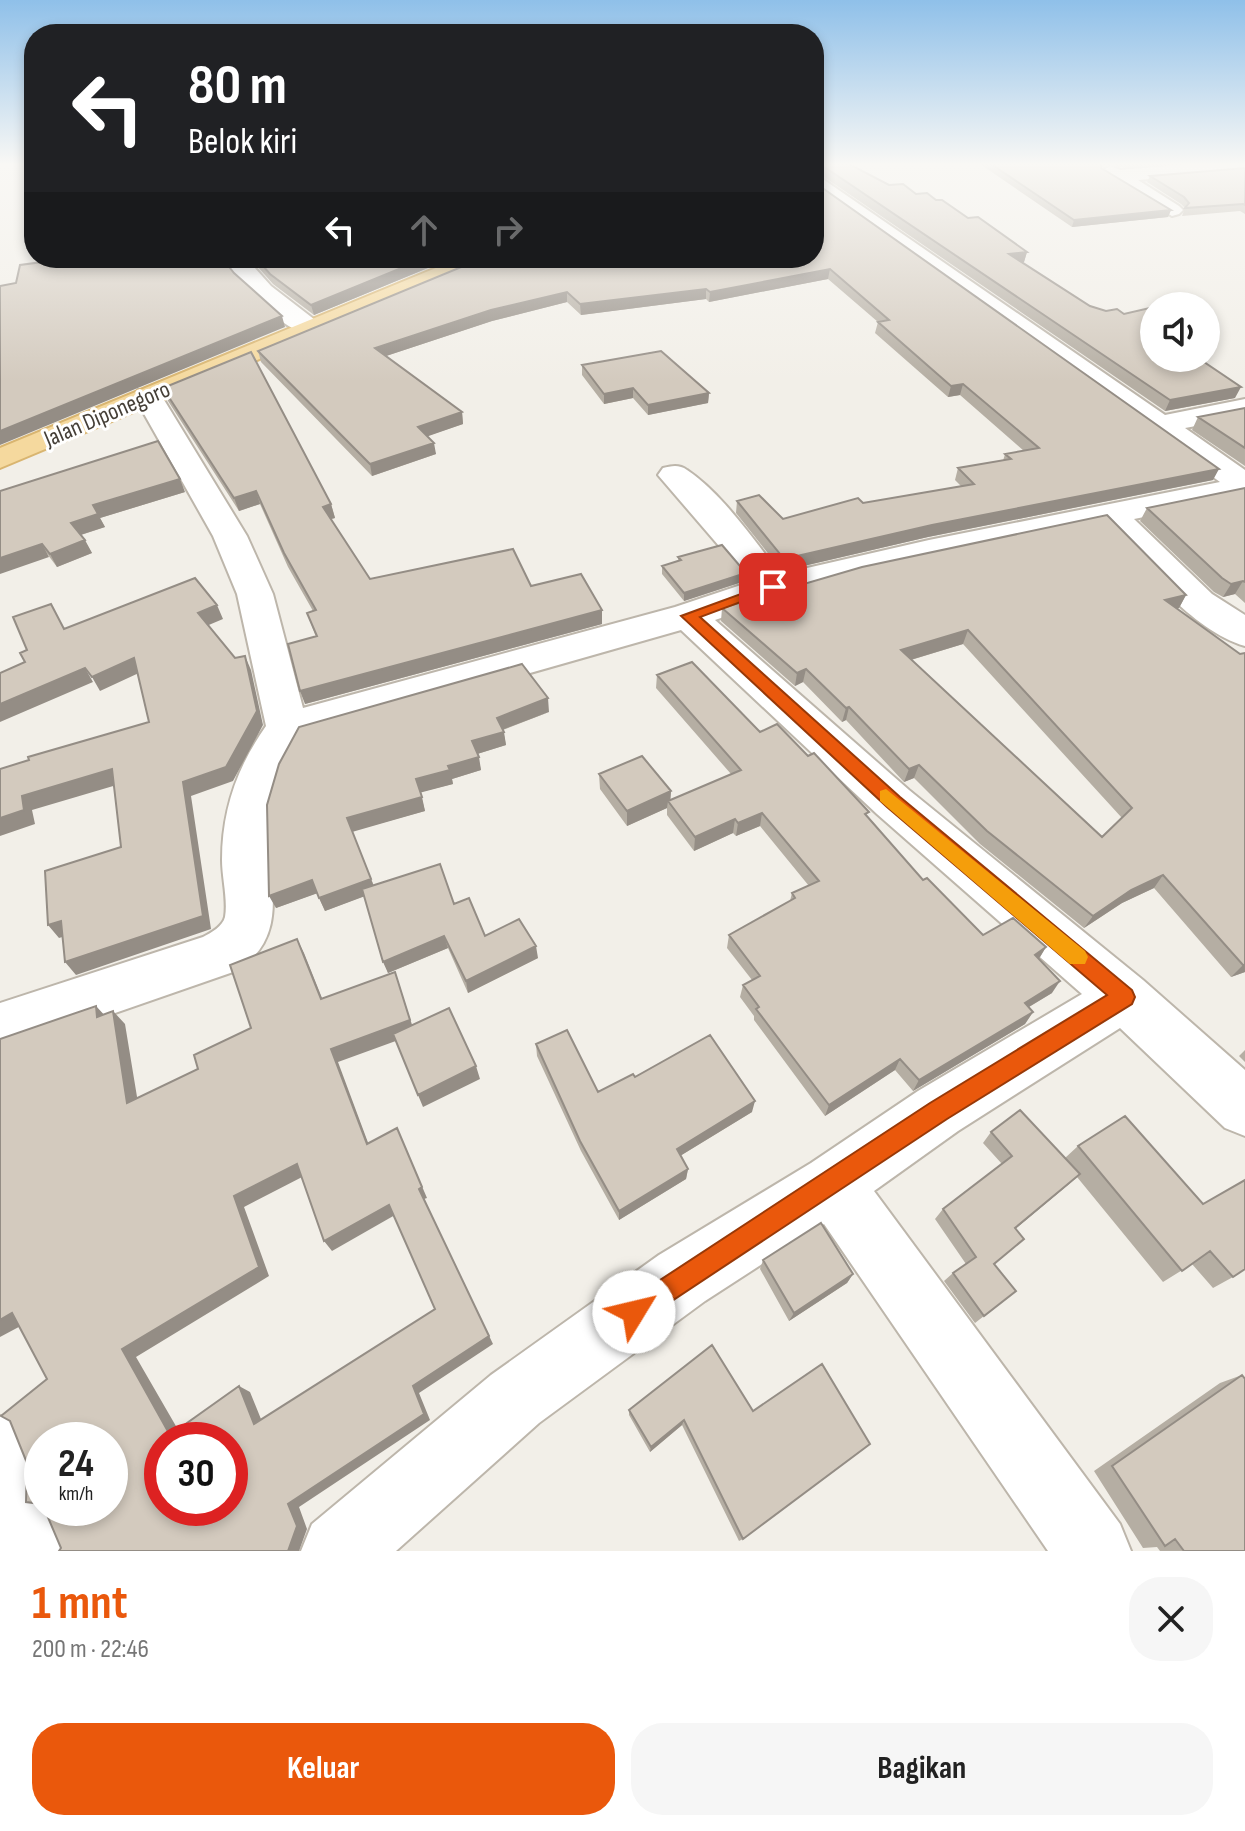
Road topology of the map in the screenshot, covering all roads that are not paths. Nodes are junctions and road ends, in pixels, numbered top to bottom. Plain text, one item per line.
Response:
1 (894, 236) edge
2 (242, 268) edge
3 (456, 268) edge
4 (310, 329) junction
5 (148, 396) junction
6 (1245, 408) edge
7 (1157, 424) junction
8 (0, 459) edge
9 (674, 475) dead end
10 (1245, 486) edge
11 (1109, 513) junction
12 (773, 587) junction
13 (688, 616) junction
14 (1245, 633) edge
15 (287, 727) junction
16 (1124, 997) junction
17 (0, 1028) edge
18 (1245, 1108) edge
19 (832, 1184) junction
20 (0, 1452) edge
21 (38, 1551) edge
22 (339, 1551) edge
23 (1093, 1551) edge

1 - 7 street
2 - 4 street
3 - 4 main road, Jalan Diponegoro
4 - 5 main road, Jalan Diponegoro
5 - 8 main road, Jalan Diponegoro
5 - 15 street
6 - 7 street
7 - 10 street
9 - 12 street
10 - 11 street
11 - 12 street
11 - 14 street
12 - 13 street
13 - 15 street
13 - 16 street
15 - 17 street
16 - 18 street
16 - 19 street
19 - 22 street
19 - 23 street
20 - 21 street

